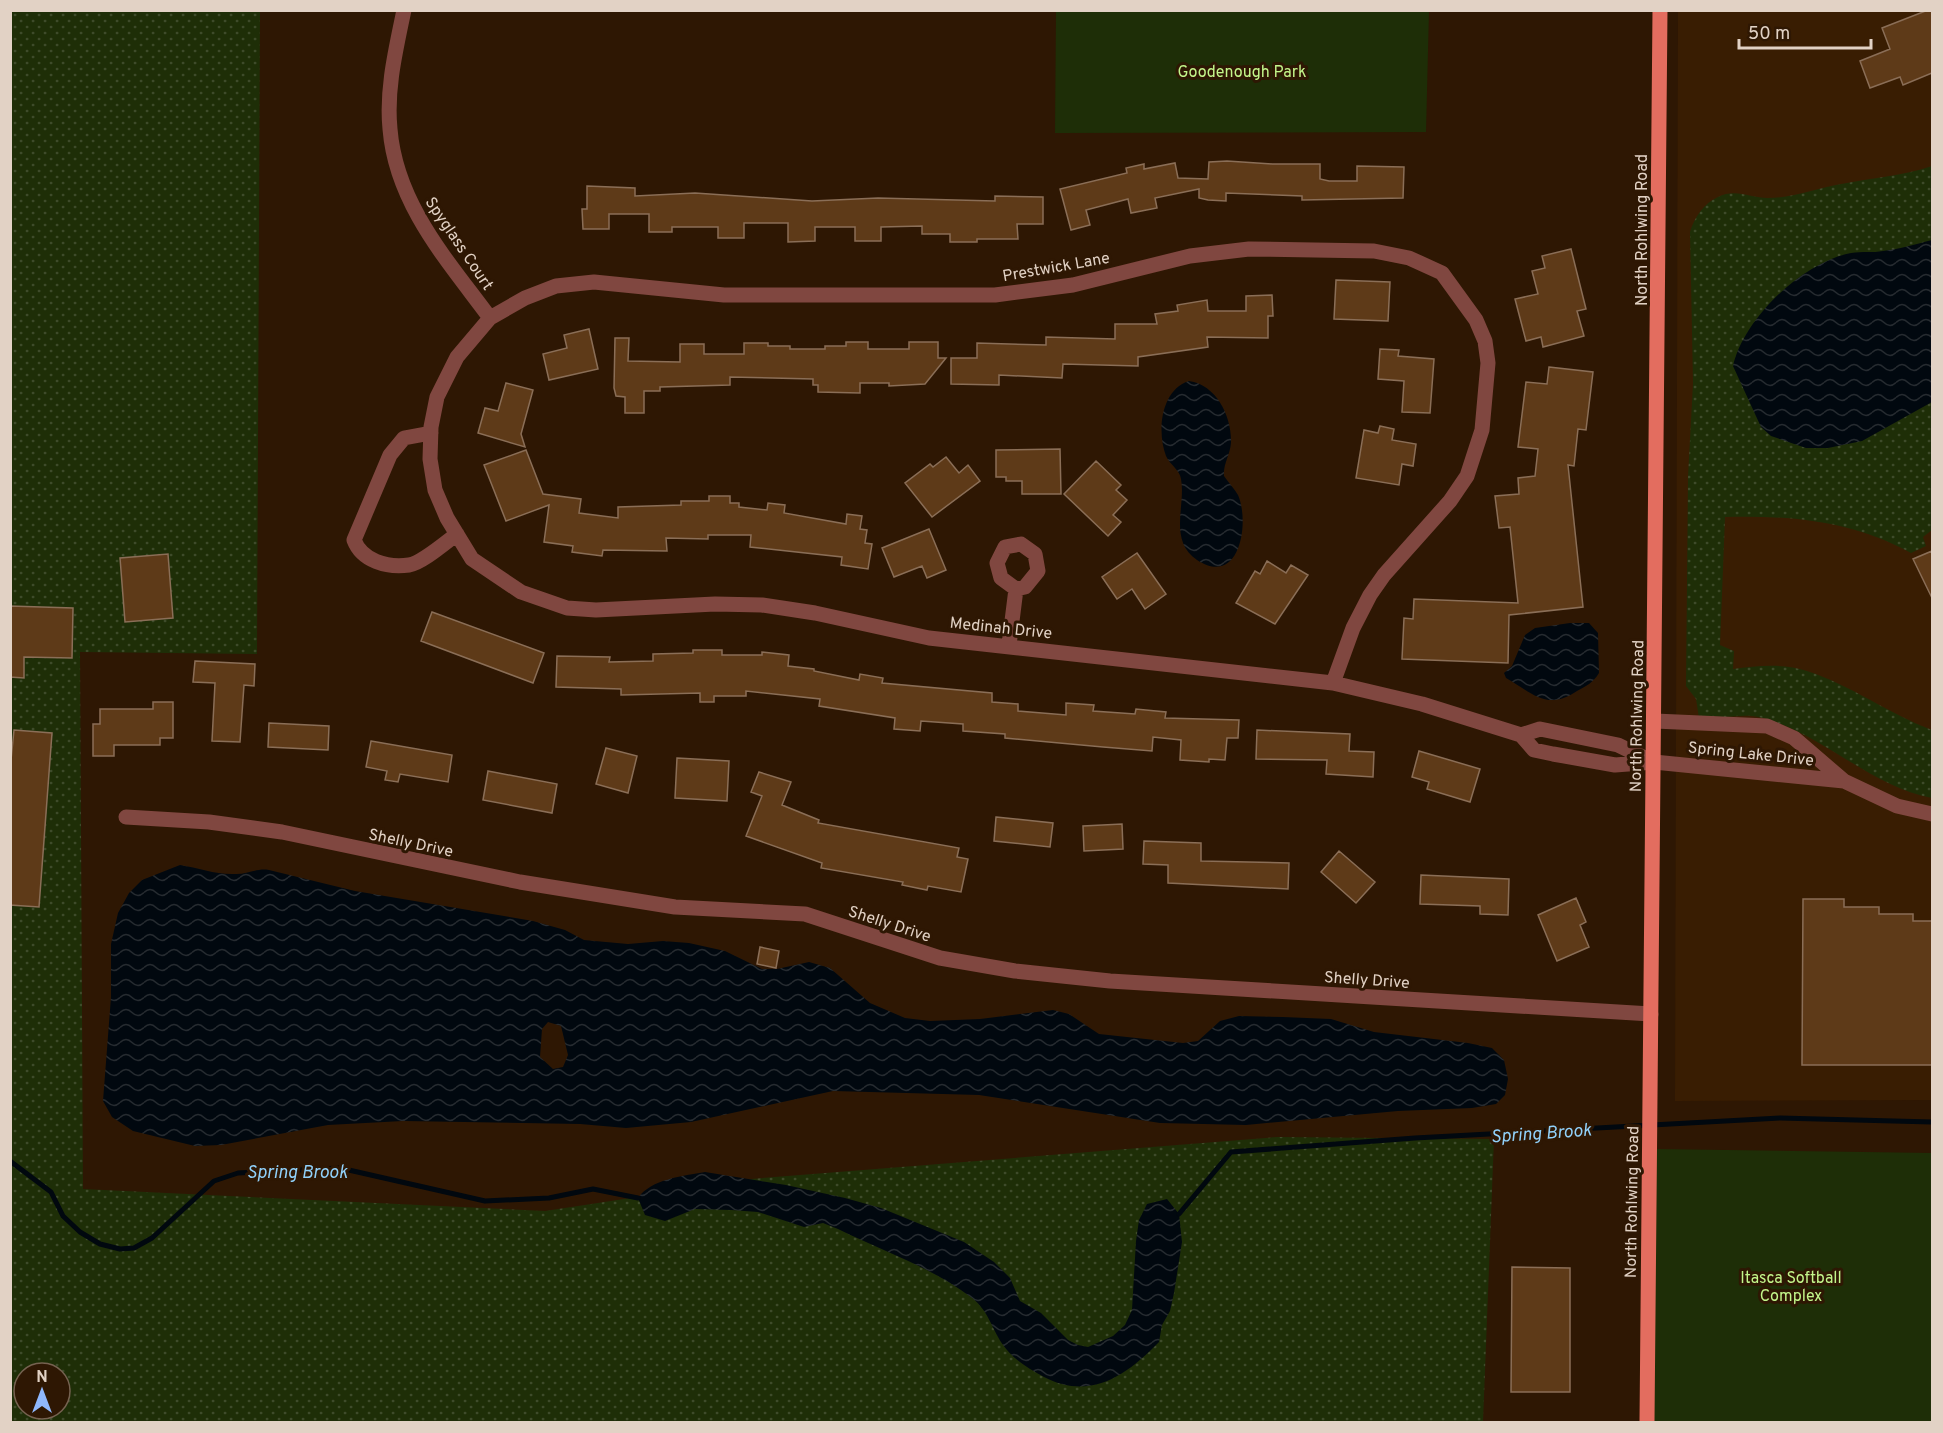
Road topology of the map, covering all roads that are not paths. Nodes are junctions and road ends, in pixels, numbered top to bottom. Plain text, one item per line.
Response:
1 (404, 10) edge
2 (1660, 10) edge
3 (490, 318) junction
4 (431, 433) junction
5 (457, 534) junction
6 (483, 566) joint
7 (1016, 589) dead end
8 (1009, 645) junction
9 (1333, 683) junction
10 (1654, 721) junction
11 (1521, 735) junction
12 (1654, 762) junction
13 (1844, 781) junction
14 (1932, 814) edge
15 (126, 817) dead end
16 (1651, 1014) junction
17 (1647, 1422) edge

1 - 3 street, Spyglass Court
2 - 10 main road, North Rohlwing Road
3 - 4 street, Prestwick Lane
3 - 9 street, Prestwick Lane
4 - 5 street, Prestwick Lane
4 - 5 street
5 - 6 street, Prestwick Lane
6 - 8 street, Medinah Drive
7 - 8 street
8 - 9 street, Medinah Drive
9 - 11 street, Medinah Drive
10 - 12 main road, North Rohlwing Road
10 - 13 street, Spring Lake Drive
11 - 12 street, Medinah Drive
11 - 12 street, Medinah Drive
12 - 13 street, Spring Lake Drive
12 - 16 main road, North Rohlwing Road
13 - 14 street, Spring Lake Drive
15 - 16 street, Shelly Drive
16 - 17 main road, North Rohlwing Road

